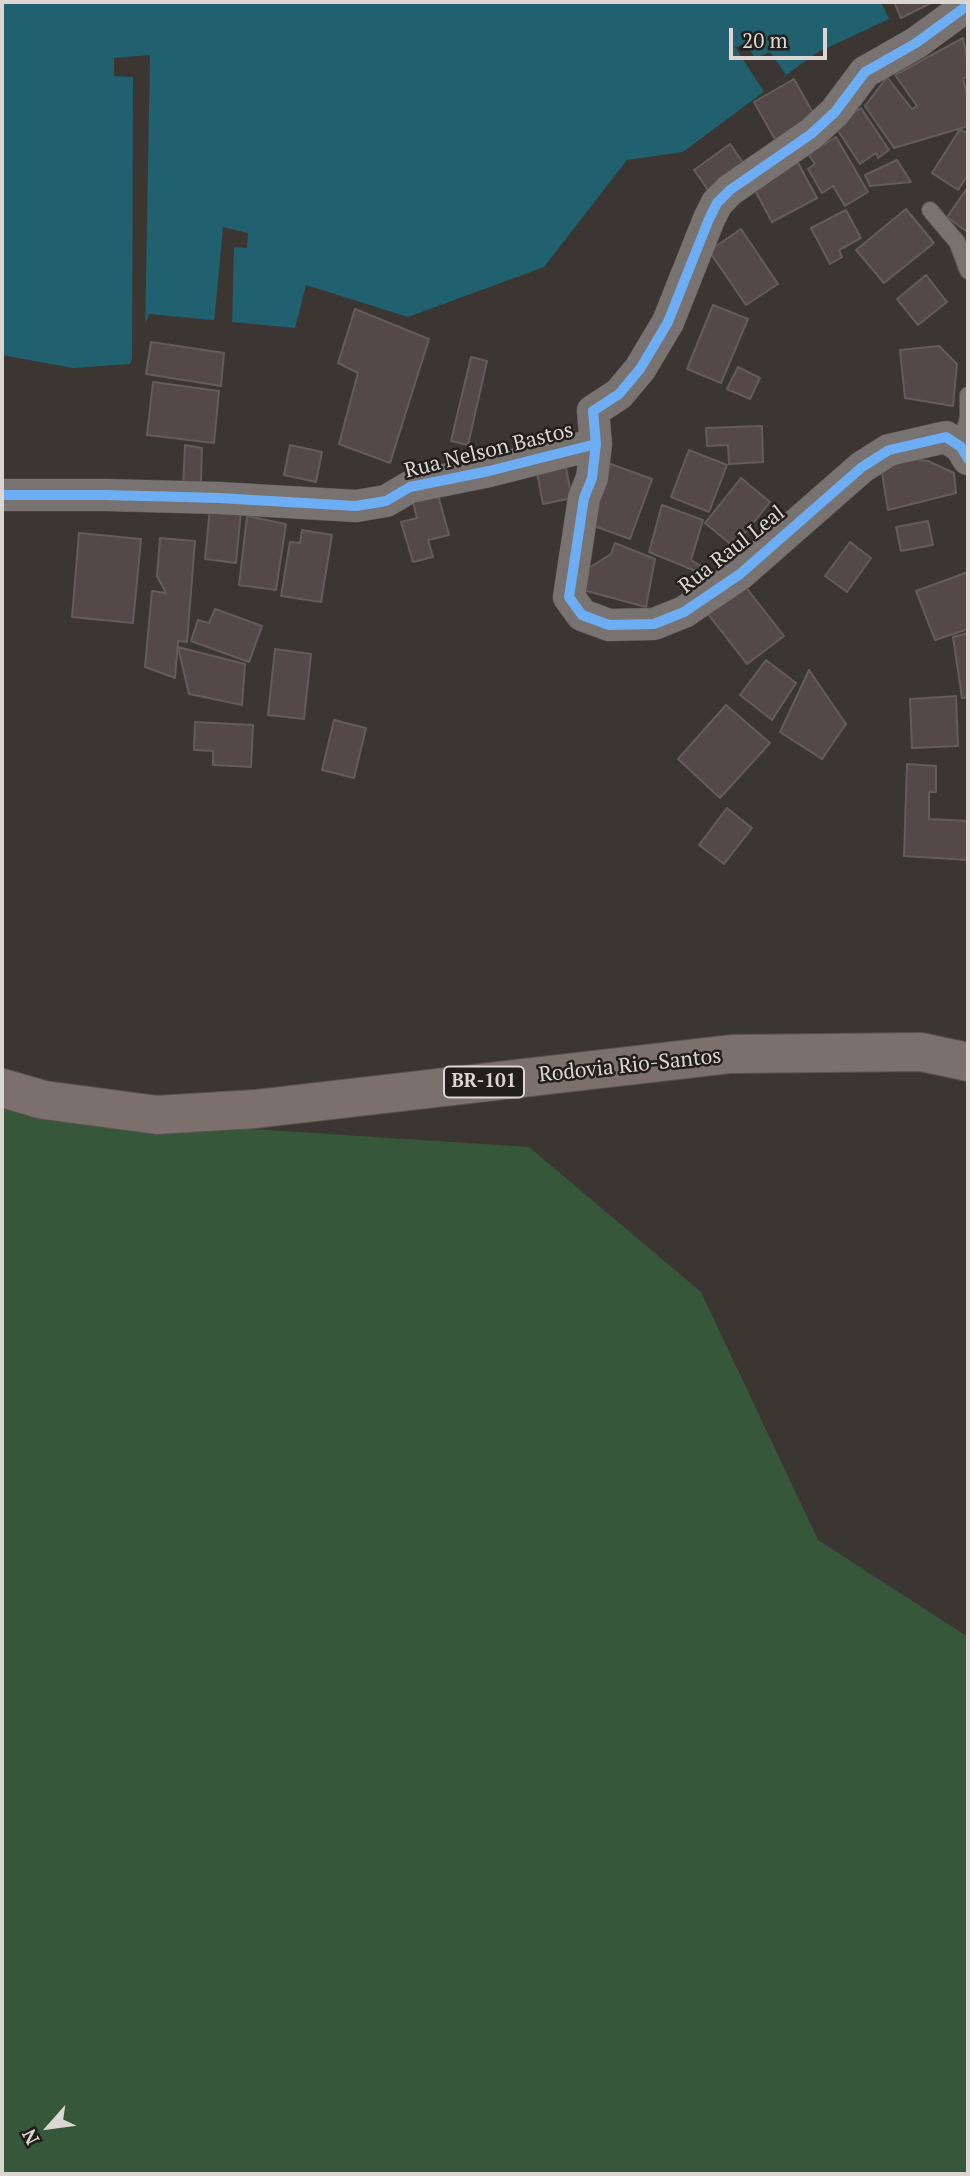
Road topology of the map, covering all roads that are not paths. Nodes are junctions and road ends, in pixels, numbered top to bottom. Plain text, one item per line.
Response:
1 (968, 5) edge
2 (930, 211) dead end
3 (968, 271) edge
4 (968, 395) edge
5 (596, 444) junction
6 (965, 453) edge
7 (2, 495) edge
8 (968, 1062) edge
9 (2, 1088) edge

1 - 5 street, Rua Nelson Bastos
2 - 3 lane
4 - 6 lane
5 - 6 street, Rua Raul Leal
5 - 7 street, Rua Nelson Bastos
8 - 9 highway, Rodovia Rio-Santos / BR-101

